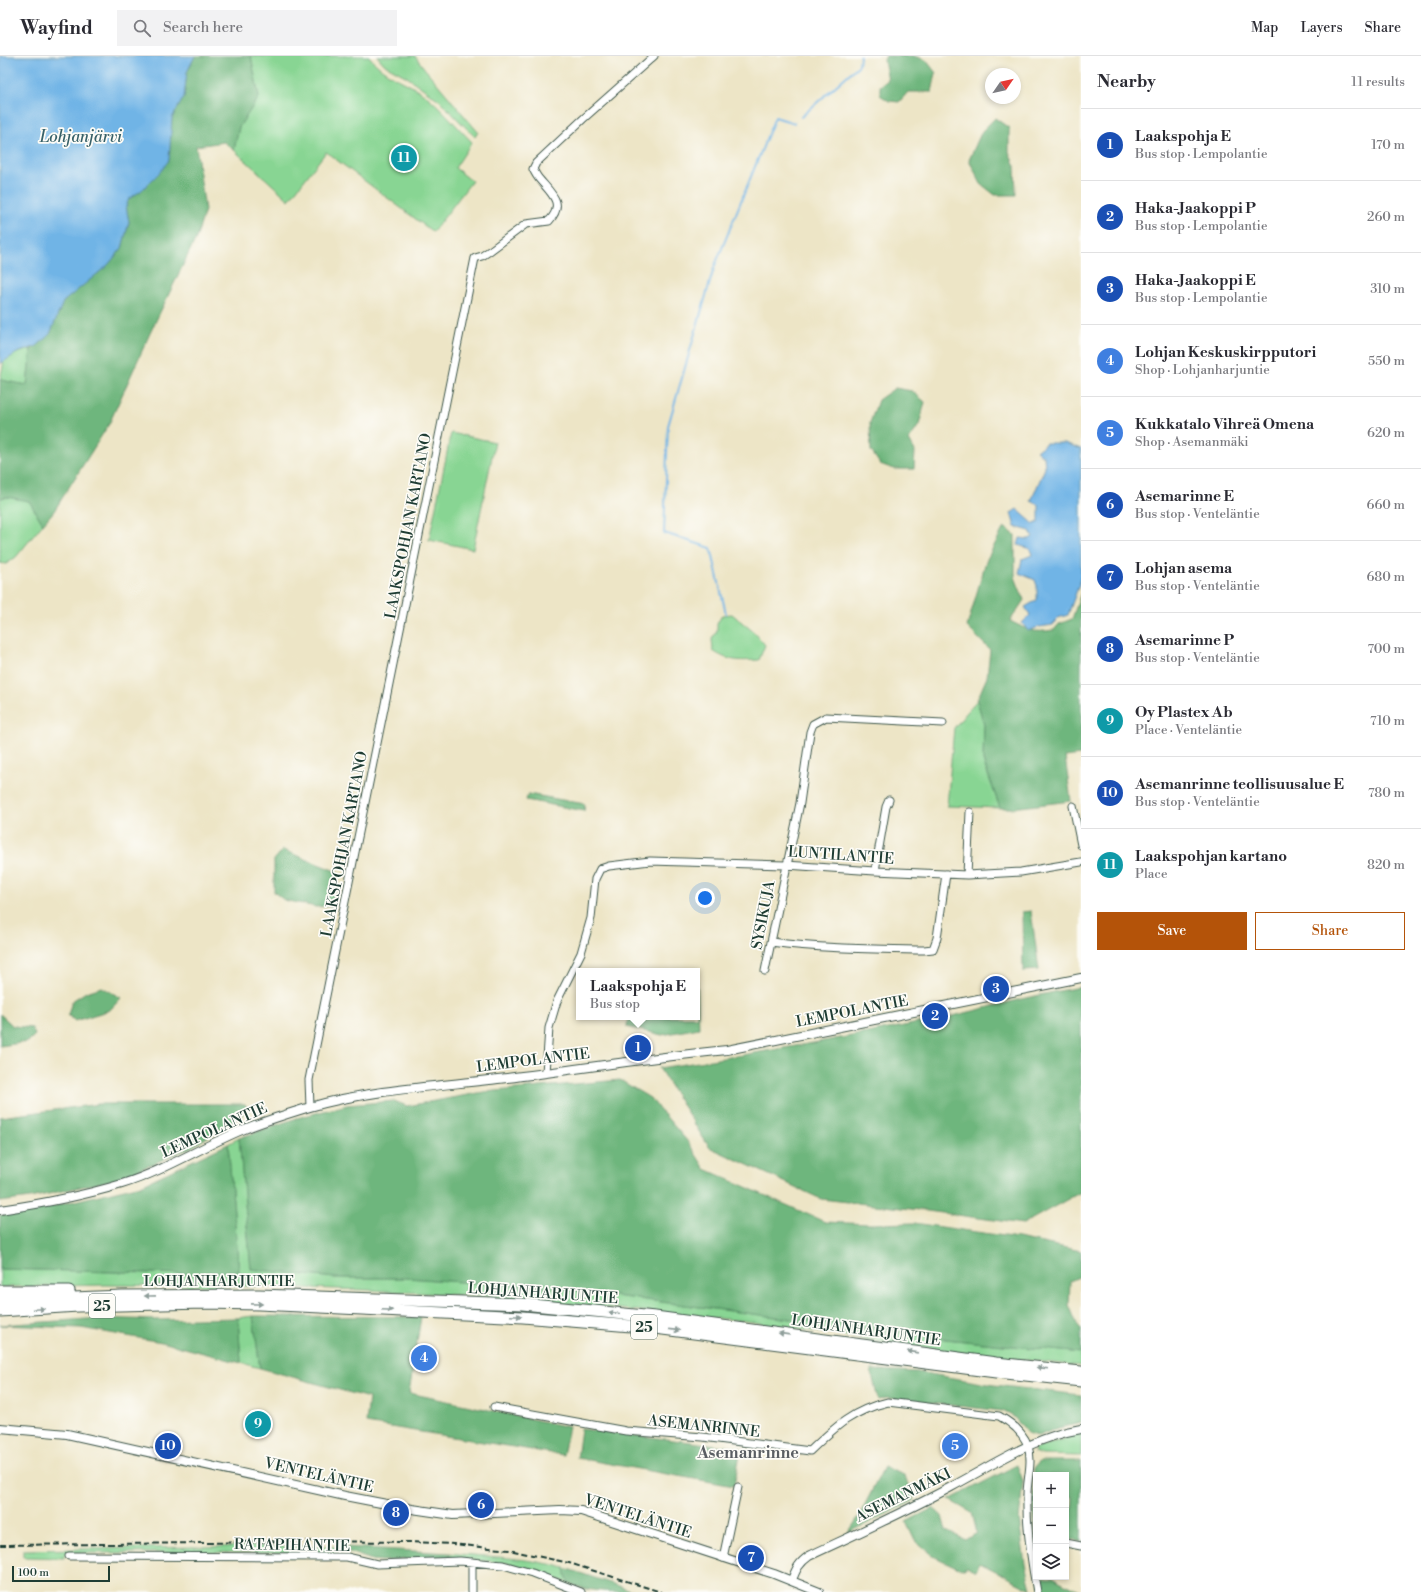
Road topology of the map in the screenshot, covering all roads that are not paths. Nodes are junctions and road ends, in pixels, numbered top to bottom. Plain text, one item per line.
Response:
1 (654, 56) edge
2 (944, 723) dead end
3 (889, 800) dead end
4 (1073, 806) dead end
5 (970, 812) dead end
6 (1081, 845) edge
7 (1081, 862) edge
8 (786, 865) junction
9 (875, 871) junction
10 (946, 874) junction
11 (967, 875) junction
12 (771, 942) junction
13 (765, 971) dead end
14 (1081, 978) edge
15 (546, 1073) junction
16 (310, 1107) junction
17 (0, 1210) edge
18 (0, 1291) edge
19 (122, 1296) junction
20 (0, 1301) edge
21 (0, 1311) edge
22 (1081, 1372) edge
23 (1081, 1381) edge
24 (494, 1407) dead end
25 (0, 1428) edge
26 (1081, 1429) edge
27 (1028, 1445) junction
28 (738, 1487) dead end
29 (1032, 1543) edge
30 (1069, 1544) edge
31 (1081, 1546) edge
32 (69, 1556) dead end
33 (723, 1558) junction
34 (472, 1562) junction
35 (792, 1580) junction
36 (472, 1592) edge
37 (581, 1592) edge
38 (819, 1592) edge
39 (1037, 1592) edge

1 - 16 street, LAAKSPOHJAN KARTANO
2 - 8 street, SYSIKUJA
3 - 9 street
4 - 6 street
5 - 11 street
7 - 11 street, LUNTILANTIE
8 - 9 street, LUNTILANTIE
8 - 12 street, SYSIKUJA
8 - 15 street, LUNTILANTIE
9 - 10 street, LUNTILANTIE
10 - 11 street, LUNTILANTIE
10 - 12 street
12 - 13 street, SYSIKUJA
14 - 15 street, LEMPOLANTIE
15 - 16 street, LEMPOLANTIE
16 - 17 street, LEMPOLANTIE
18 - 19 highway
19 - 20 highway, LOHJANHARJUNTIE / 25
22 -> 19 highway, LOHJANHARJUNTIE / 25
21 -> 23 highway, LOHJANHARJUNTIE / 25
24 - 27 street, ASEMANRINNE
25 - 33 street, VENTELÄNTIE
26 - 27 street, ASEMANMÄKI
27 - 29 street
27 - 35 street, ASEMANMÄKI
28 - 33 street
29 - 39 street
30 - 31 street
32 - 34 street, RATAPIHANTIE
33 - 35 street, VENTELÄNTIE
34 - 36 street
34 - 37 street, RATAPIHANTIE
35 - 38 street, VENTELÄNTIE

